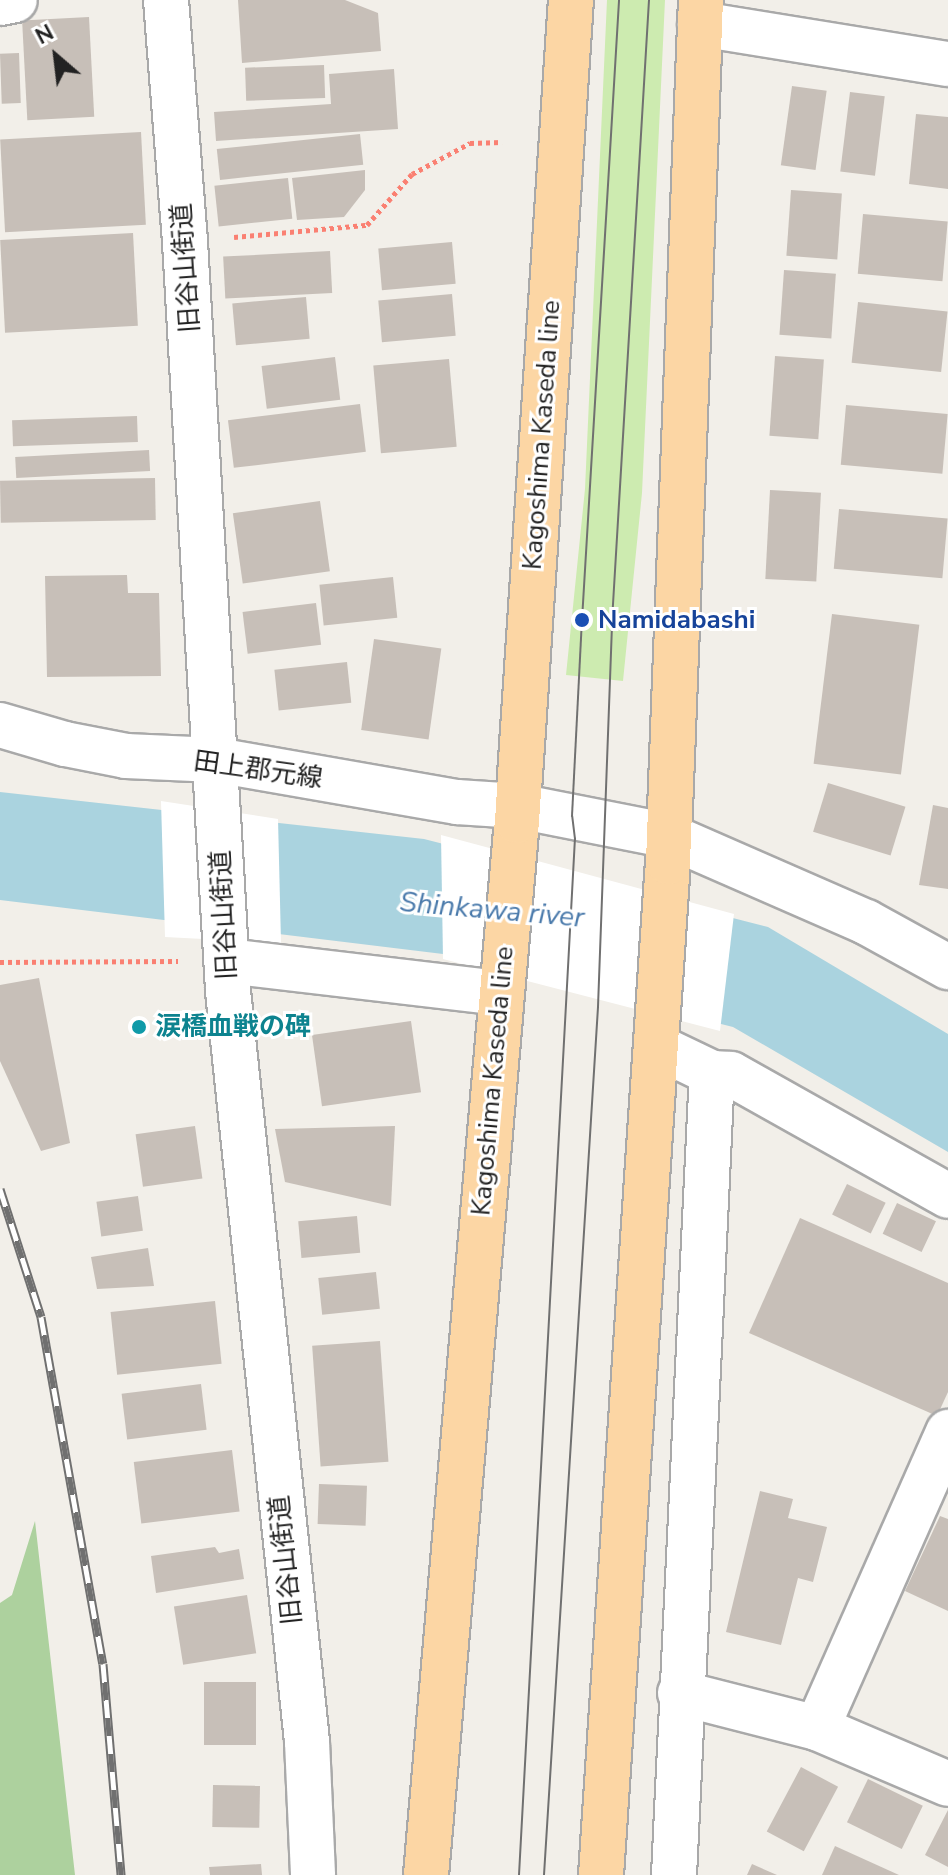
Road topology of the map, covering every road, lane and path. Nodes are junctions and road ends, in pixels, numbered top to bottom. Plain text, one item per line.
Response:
1 (15, 0) edge
2 (166, 0) edge
3 (571, 0) edge
4 (0, 3) edge
5 (700, 12) edge
6 (948, 64) edge
7 (502, 142) dead end
8 (185, 242) junction
9 (0, 725) edge
10 (216, 760) junction
11 (518, 813) junction
12 (668, 849) junction
13 (227, 961) junction
14 (0, 962) edge
15 (948, 967) edge
16 (502, 983) junction
17 (657, 1031) junction
18 (712, 1073) junction
19 (948, 1196) edge
20 (948, 1432) edge
21 (680, 1693) junction
22 (817, 1728) junction
23 (948, 1784) edge
24 (313, 1875) edge
25 (426, 1875) edge
26 (601, 1875) edge
27 (674, 1875) edge

1 - 4 street
2 - 8 street, 旧谷山街道
3 - 11 main road, Kagoshima Kaseda line
5 - 6 street
5 - 12 main road
7 - 8 path
8 - 10 street, 旧谷山街道
9 - 10 street, 田上郡元線
10 - 11 street, 田上郡元線
10 - 13 street, 旧谷山街道
11 - 12 street, 田上郡元線
11 - 16 main road, Kagoshima Kaseda line
12 - 15 street
12 - 17 main road
13 - 14 path
13 - 16 street
13 - 24 street, 旧谷山街道
16 - 25 main road, Kagoshima Kaseda line
17 - 18 street
17 - 26 main road
18 - 19 street
18 - 21 street
20 - 22 street
21 - 22 street
21 - 27 street
22 - 23 street

